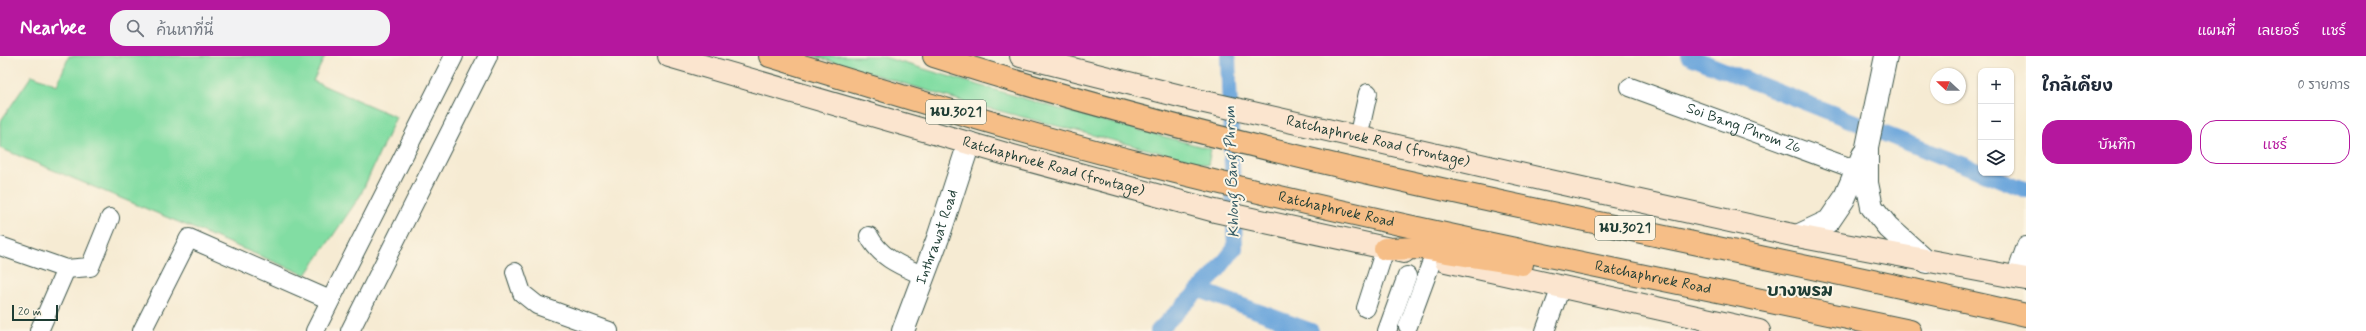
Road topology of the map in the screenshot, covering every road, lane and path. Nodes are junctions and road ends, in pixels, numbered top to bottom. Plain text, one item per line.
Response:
1 (454, 56) edge
2 (488, 56) edge
3 (669, 56) edge
4 (770, 56) edge
5 (934, 56) edge
6 (1021, 56) edge
7 (1886, 56) edge
8 (1630, 87) dead end
9 (1368, 93) dead end
10 (1869, 134) junction
11 (1358, 138) junction
12 (969, 143) junction
13 (1857, 170) junction
14 (110, 218) dead end
15 (869, 236) dead end
16 (1796, 236) junction
17 (0, 246) edge
18 (2026, 246) edge
19 (1385, 248) junction
20 (1438, 259) junction
21 (1927, 262) junction
22 (1594, 264) junction
23 (66, 269) junction
24 (515, 272) dead end
25 (924, 276) junction
26 (1407, 276) dead end
27 (2020, 278) edge
28 (1561, 287) junction
29 (330, 300) junction
30 (1366, 308) dead end
31 (2026, 315) edge
32 (1408, 326) dead end
33 (39, 331) edge
34 (142, 331) edge
35 (315, 331) edge
36 (350, 331) edge
37 (608, 331) edge
38 (903, 331) edge
39 (1387, 331) edge
40 (1545, 331) edge
41 (1759, 331) edge
42 (1910, 331) edge

1 - 29 street
2 - 36 street
3 - 12 main road, Ratchaphruek Road (frontage) / นบ.3021
4 - 22 main road, Ratchaphruek Road / นบ.3021
5 - 31 main road, นบ.3021
6 - 11 main road, Ratchaphruek Road (frontage) / นบ.3021
7 - 10 street
8 - 13 street, Soi Bang Phrom 26
9 - 11 street
10 - 13 street
10 - 21 street
11 - 16 main road, Ratchaphruek Road (frontage) / นบ.3021
12 - 19 main road, Ratchaphruek Road (frontage) / นบ.3021
12 - 25 street, Inthrawat Road
13 - 16 street
14 - 23 street
15 - 25 street
16 - 21 main road, นบ.3021
17 - 23 street
18 - 27 street
19 - 20 main road, Ratchaphruek Road (frontage) / นบ.3021
19 - 22 main road
19 - 30 street
20 - 28 main road, Ratchaphruek Road / นบ.3021
20 - 32 street
21 - 27 main road, นบ.3021
22 - 42 main road, Ratchaphruek Road / นบ.3021
23 - 33 street
24 - 37 street
25 - 38 street, Inthrawat Road
26 - 39 street
28 - 40 street
28 - 41 main road, Ratchaphruek Road / นบ.3021
29 - 34 street
29 - 35 street

